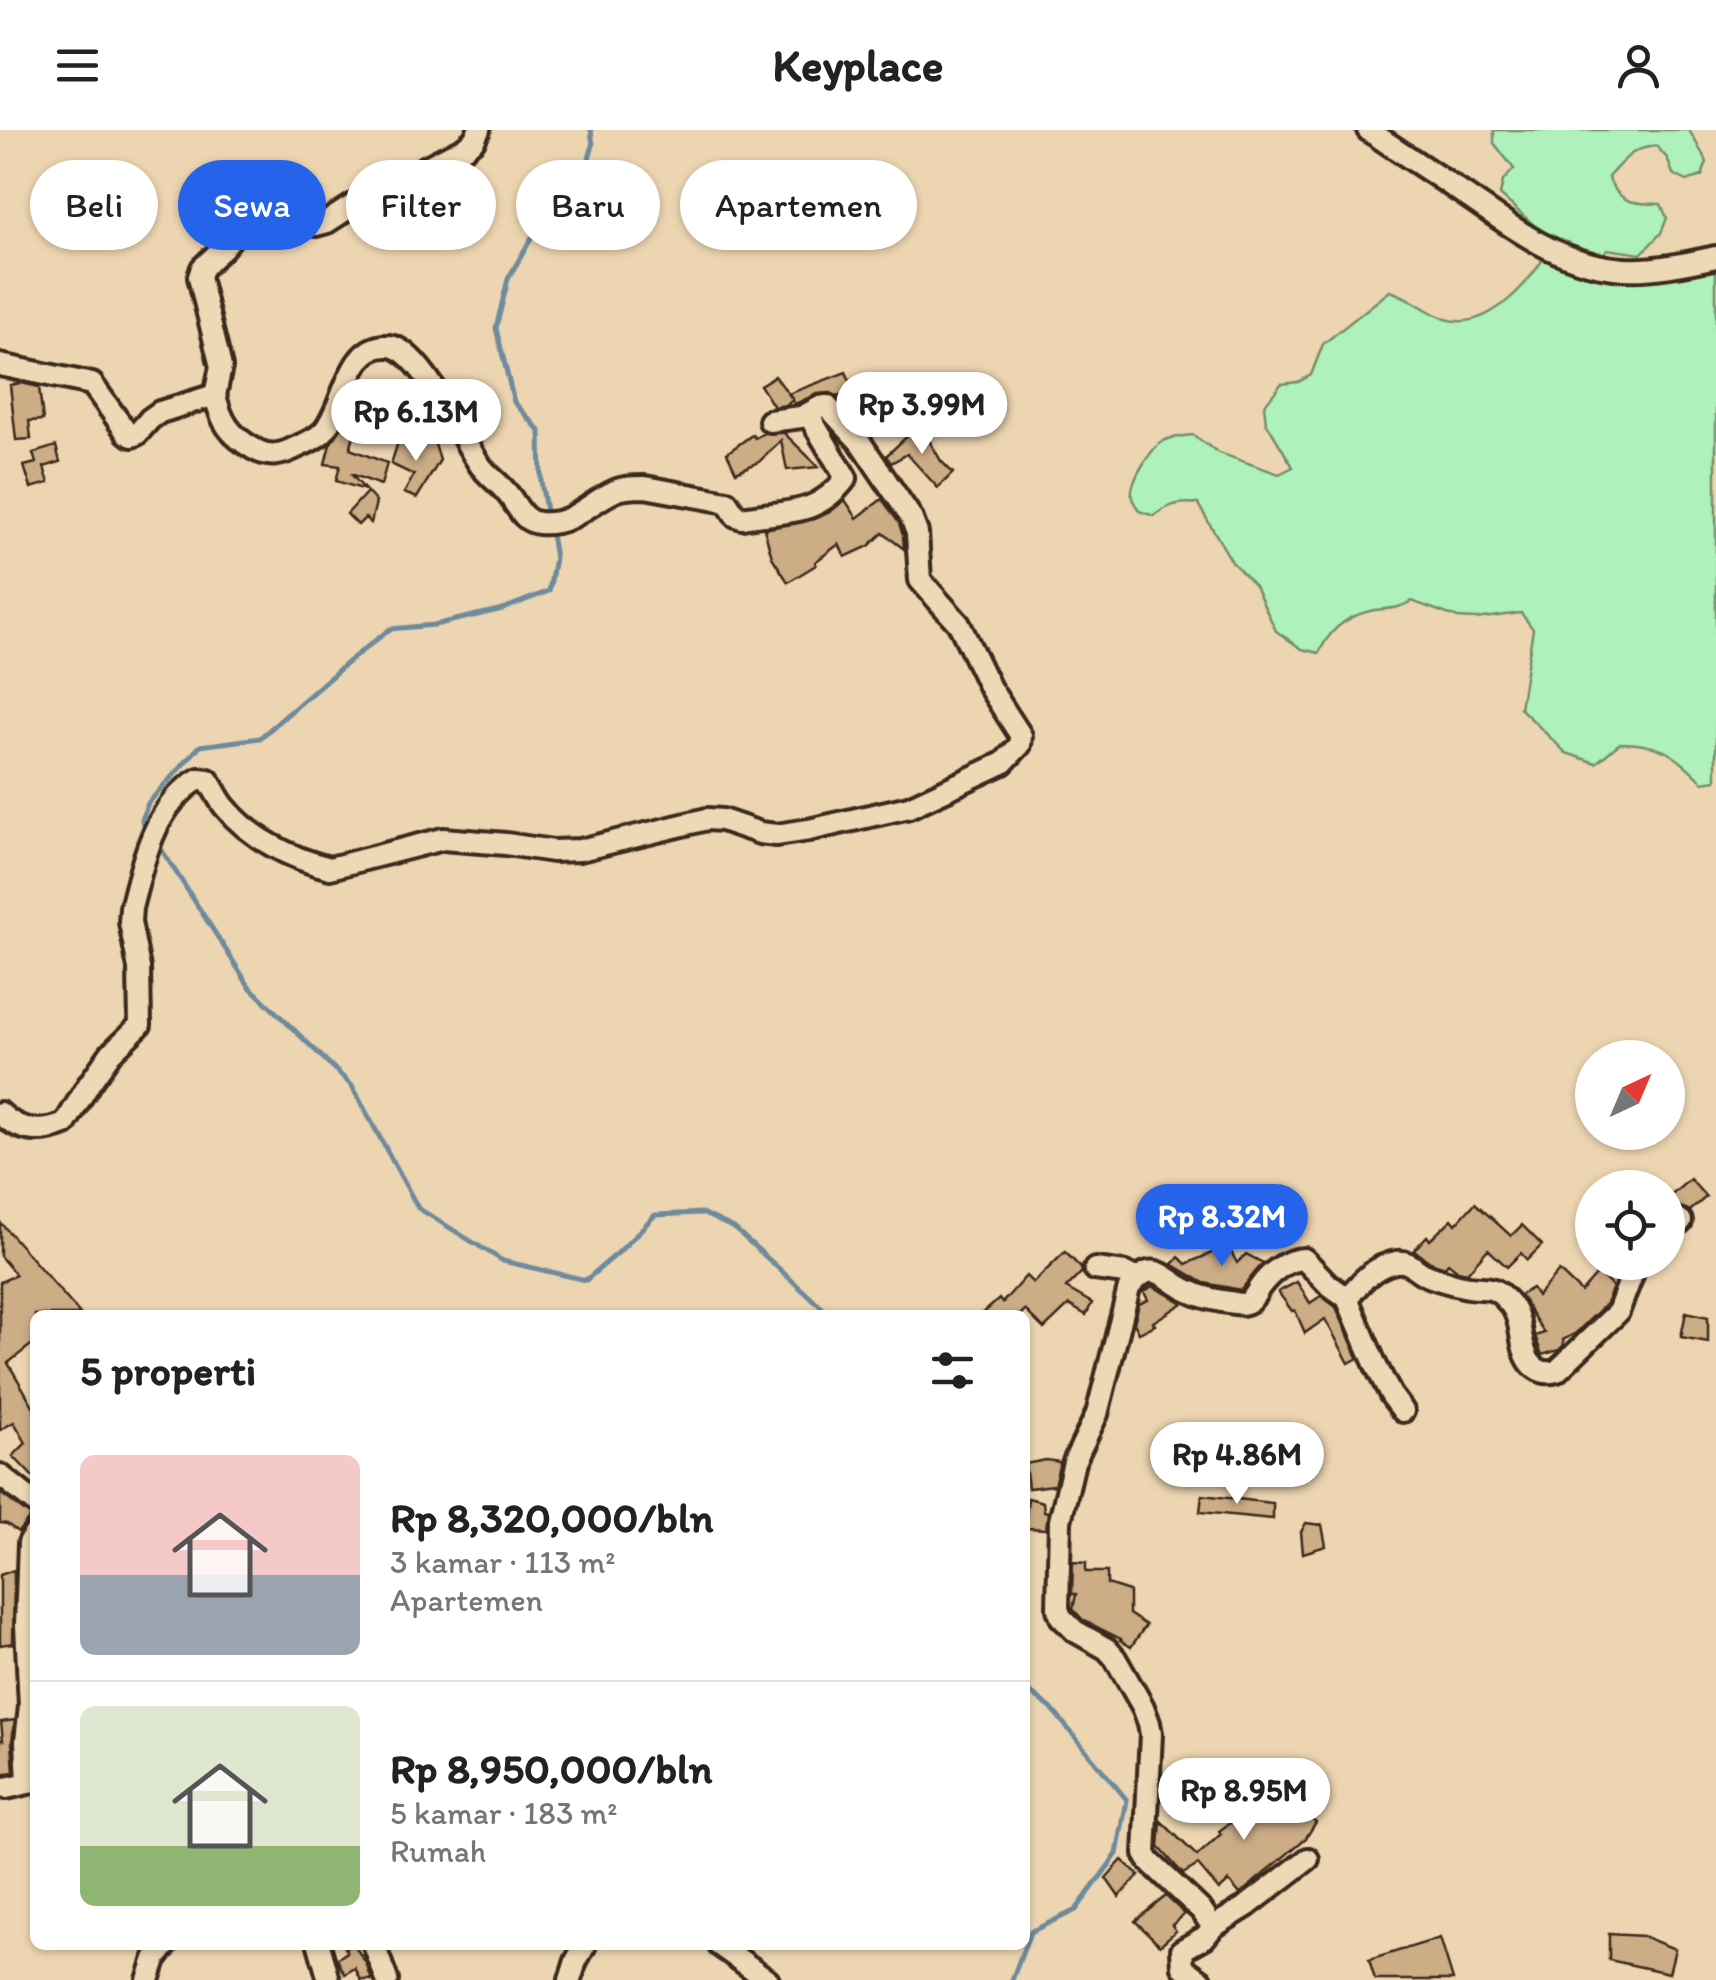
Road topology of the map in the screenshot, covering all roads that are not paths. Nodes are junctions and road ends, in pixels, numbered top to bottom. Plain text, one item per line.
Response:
1 (479, 130) edge
2 (1368, 130) edge
3 (1716, 257) edge
4 (0, 365) edge
5 (215, 395) junction
6 (808, 414) junction
7 (770, 421) dead end
8 (0, 1113) edge
9 (1096, 1270) dead end
10 (1138, 1279) junction
11 (1630, 1280) edge
12 (1347, 1298) junction
13 (1403, 1411) dead end
14 (0, 1475) edge
15 (30, 1499) edge
16 (30, 1543) edge
17 (30, 1706) edge
18 (30, 1706) edge
19 (30, 1774) edge
20 (30, 1783) edge
21 (0, 1788) edge
22 (1308, 1860) dead end
23 (1213, 1927) junction
24 (162, 1950) edge
25 (320, 1950) edge
26 (376, 1950) edge
27 (582, 1950) edge
28 (726, 1950) edge
29 (148, 1980) edge
30 (329, 1980) edge
31 (387, 1980) edge
32 (570, 1980) edge
33 (768, 1980) edge
34 (1201, 1980) edge

1 - 5 street
2 - 3 street
4 - 5 street
5 - 6 street
6 - 7 street
6 - 8 street
9 - 10 street
10 - 12 street
10 - 23 street
11 - 12 street
12 - 13 street
14 - 15 street
16 - 18 street
17 - 19 street
20 - 21 street
22 - 23 street
23 - 34 street
24 - 29 street
25 - 30 street
26 - 31 street
27 - 32 street
28 - 33 street

